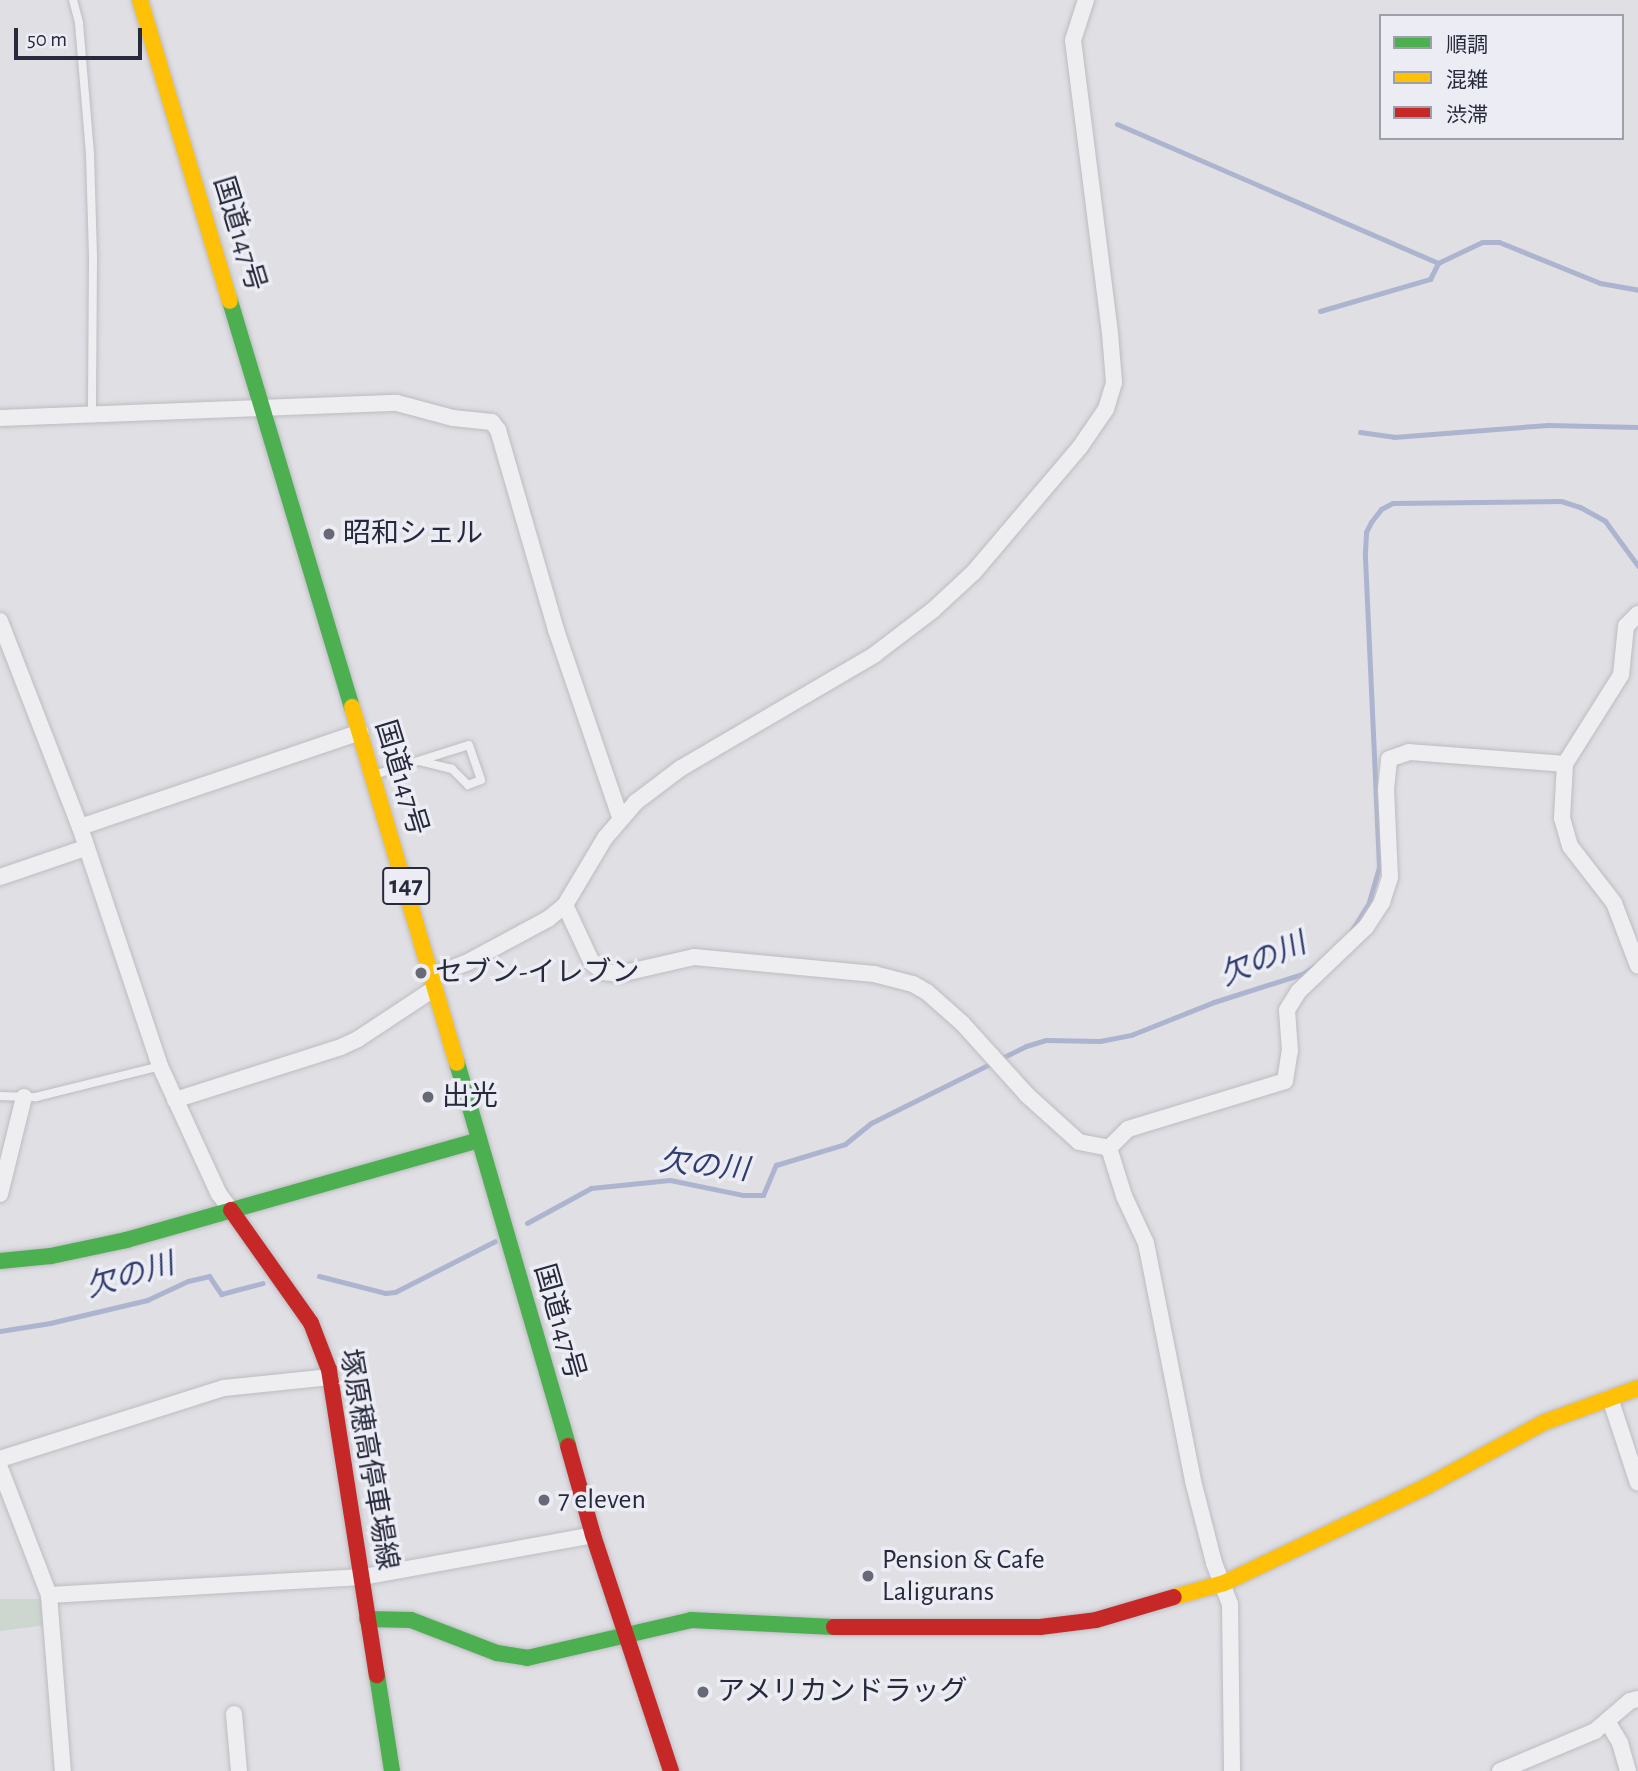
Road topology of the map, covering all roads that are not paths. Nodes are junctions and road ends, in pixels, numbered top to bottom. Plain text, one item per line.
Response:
1 (73, 0) edge
2 (140, 0) edge
3 (1086, 0) edge
4 (264, 408) junction
5 (92, 417) junction
6 (0, 418) edge
7 (1638, 614) edge
8 (0, 621) edge
9 (1630, 674) edge
10 (360, 732) junction
11 (420, 761) junction
12 (1565, 764) junction
13 (373, 775) junction
14 (620, 817) junction
15 (80, 827) junction
16 (85, 848) junction
17 (0, 877) edge
18 (565, 905) junction
19 (1638, 966) edge
20 (433, 982) junction
21 (160, 1066) junction
22 (0, 1096) edge
23 (24, 1097) junction
24 (175, 1100) junction
25 (479, 1140) junction
26 (1109, 1148) junction
27 (0, 1194) edge
28 (231, 1210) junction
29 (0, 1261) edge
30 (330, 1377) junction
31 (1638, 1388) edge
32 (1610, 1398) junction
33 (0, 1459) edge
34 (0, 1468) edge
35 (1638, 1483) edge
36 (593, 1535) junction
37 (363, 1577) junction
38 (1224, 1583) junction
39 (49, 1595) junction
40 (368, 1619) junction
41 (628, 1637) junction
42 (1638, 1699) edge
43 (234, 1714) dead end
44 (1607, 1721) junction
45 (63, 1771) edge
46 (239, 1771) edge
47 (392, 1771) edge
48 (671, 1771) edge
49 (1232, 1771) edge
50 (1500, 1771) edge
51 (1628, 1771) edge

1 - 5 lane
2 - 4 main road, 国道147号 / 147
3 - 14 street
4 - 5 street
4 - 10 main road, 国道147号 / 147
4 - 14 street
5 - 6 street
7 - 9 street
8 - 15 street
9 - 12 street
10 - 13 main road, 国道147号 / 147
10 - 15 street
11 - 11 lane
11 - 13 lane
12 - 19 street
12 - 26 street
13 - 20 main road, 国道147号 / 147
14 - 18 street
15 - 16 street
16 - 17 street
16 - 21 street
18 - 20 street
18 - 26 street
20 - 24 street
20 - 25 main road, 国道147号 / 147
21 - 23 lane
21 - 24 street
22 - 23 lane
23 - 27 street
24 - 28 street
25 - 28 main road
25 - 36 main road, 国道147号 / 147
26 - 38 street
28 - 29 main road
28 - 30 main road, 塚原穂高停車場線
30 - 33 street
30 - 37 main road, 塚原穂高停車場線
31 - 32 main road
32 - 35 street
32 - 38 main road
34 - 39 street
36 - 37 street
36 - 41 main road, 国道147号 / 147
37 - 39 street
37 - 40 main road, 塚原穂高停車場線
38 - 41 main road
38 - 49 street
39 - 45 street
40 - 41 main road
40 - 47 main road, 塚原穂高停車場線
41 - 48 main road, 国道147号 / 147
42 - 44 street
43 - 46 street
44 - 50 street
44 - 51 street

